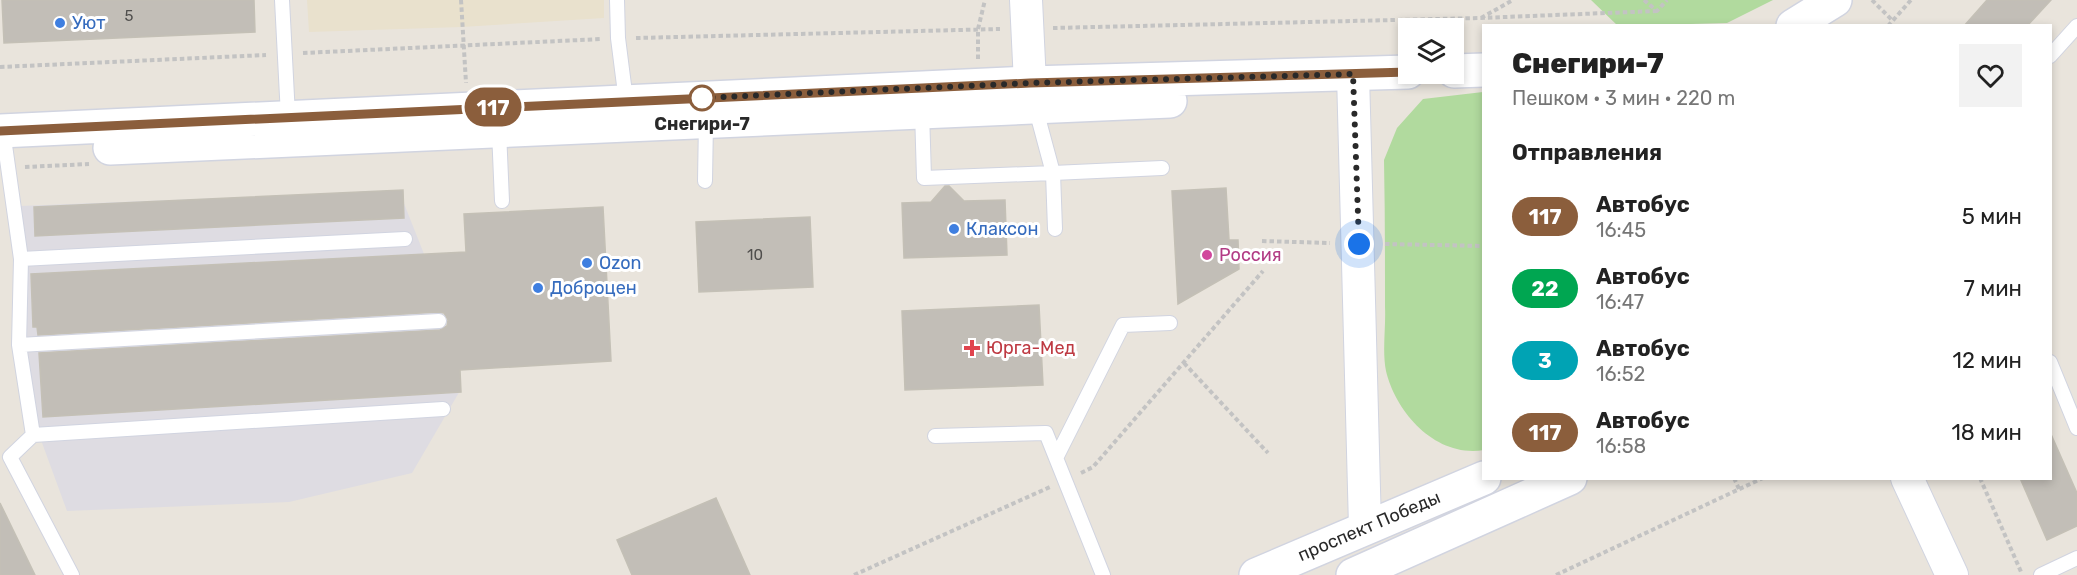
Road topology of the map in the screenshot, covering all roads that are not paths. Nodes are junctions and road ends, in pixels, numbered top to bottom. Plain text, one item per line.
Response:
1 (282, 0) edge
2 (617, 0) edge
3 (1835, 0) edge
4 (1026, 14) edge
5 (1797, 24) edge
6 (2077, 26) edge
7 (2052, 54) edge
8 (1482, 70) edge
9 (1464, 71) edge
10 (1398, 74) edge
11 (1354, 84) junction
12 (1033, 95) junction
13 (921, 100) junction
14 (627, 101) junction
15 (706, 110) junction
16 (288, 116) junction
17 (499, 131) junction
18 (2, 142) edge
19 (1162, 168) dead end
20 (1053, 173) junction
21 (705, 181) dead end
22 (502, 201) dead end
23 (1055, 229) dead end
24 (405, 239) dead end
25 (21, 259) junction
26 (439, 321) dead end
27 (1170, 323) dead end
28 (19, 345) junction
29 (2052, 367) edge
30 (443, 409) dead end
31 (2076, 425) edge
32 (33, 435) junction
33 (935, 436) dead end
34 (1056, 458) junction
35 (1482, 479) edge
36 (1566, 480) edge
37 (1908, 480) edge
38 (1365, 527) junction
39 (2077, 558) edge
40 (1386, 560) junction
41 (72, 575) edge
42 (1103, 575) edge
43 (1256, 575) edge
44 (1353, 575) edge
45 (1952, 575) edge
46 (2041, 575) edge

1 - 16 lane
2 - 14 lane
3 - 5 main road
4 - 12 street
6 - 7 lane
8 - 9 main road
10 - 11 main road
11 - 12 main road
11 - 38 street
12 - 13 main road
12 - 13 main road
12 - 20 lane
13 - 15 main road
13 - 20 lane
14 - 15 main road
14 - 16 main road
15 - 17 main road
15 - 21 lane
16 - 18 main road
17 - 18 main road
17 - 22 lane
18 - 25 lane
19 - 20 lane
20 - 23 lane
24 - 25 lane
25 - 28 lane
26 - 28 lane
27 - 34 lane
28 - 32 lane
29 - 31 lane
30 - 32 lane
32 - 41 lane
33 - 34 lane
34 - 42 lane
35 - 38 main road, проспект Победы
36 - 40 main road
37 - 45 street
38 - 40 main road
38 - 43 main road, проспект Победы
39 - 46 lane
40 - 44 main road

